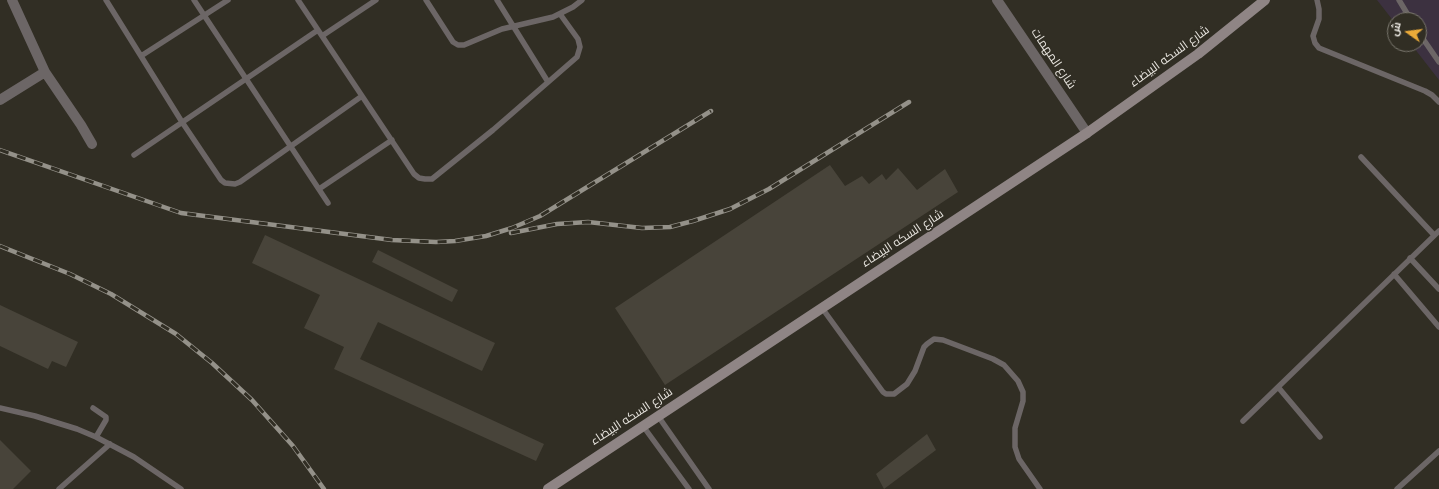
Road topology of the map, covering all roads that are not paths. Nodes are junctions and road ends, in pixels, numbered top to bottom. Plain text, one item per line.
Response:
1 (12, 0) edge
2 (106, 0) edge
3 (194, 0) edge
4 (228, 0) edge
5 (298, 0) edge
6 (376, 0) edge
7 (426, 0) edge
8 (497, 0) edge
9 (582, 0) edge
10 (997, 0) edge
11 (1265, 0) edge
12 (1317, 0) edge
13 (1399, 0) edge
14 (1406, 12) edge
15 (560, 14) junction
16 (204, 15) junction
17 (513, 26) junction
18 (318, 30) junction
19 (322, 36) junction
20 (1427, 45) edge
21 (141, 56) junction
22 (1439, 62) edge
23 (44, 72) junction
24 (246, 79) junction
25 (548, 82) junction
26 (362, 96) junction
27 (0, 100) edge
28 (1439, 102) edge
29 (182, 122) junction
30 (1087, 133) junction
31 (392, 140) junction
32 (92, 144) dead end
33 (291, 146) junction
34 (134, 154) dead end
35 (1362, 157) dead end
36 (318, 189) junction
37 (328, 203) dead end
38 (1437, 233) edge
39 (1410, 258) junction
40 (1394, 274) junction
41 (1439, 289) edge
42 (822, 308) junction
43 (1439, 327) edge
44 (1278, 387) junction
45 (0, 408) edge
46 (93, 408) dead end
47 (658, 416) junction
48 (1243, 421) dead end
49 (643, 426) junction
50 (96, 437) junction
51 (1320, 437) dead end
52 (110, 444) junction
53 (1439, 451) edge
54 (60, 489) edge
55 (181, 489) edge
56 (548, 489) edge
57 (689, 489) edge
58 (709, 489) edge
59 (1040, 489) edge
60 (1398, 489) edge

1 - 23 street
2 - 21 lane
3 - 16 lane
4 - 16 lane
5 - 18 lane
6 - 19 lane
7 - 17 lane
8 - 17 lane
9 - 15 lane
10 - 30 street, شارع المهمات
11 - 30 street, شارع السكه البيضاء
12 - 28 lane
13 - 14 lane
15 - 17 lane
15 - 25 lane
16 - 21 lane
16 - 24 lane
17 - 25 lane
18 - 19 lane
18 - 24 lane
19 - 26 lane
20 - 22 lane
21 - 29 lane
23 - 27 street
23 - 32 street
24 - 29 lane
24 - 33 lane
25 - 31 lane
26 - 31 lane
26 - 33 lane
29 - 33 lane
29 - 34 lane
30 - 42 street, شارع السكه البيضاء
31 - 36 lane
33 - 36 lane
35 - 38 lane
36 - 37 lane
38 - 39 lane
39 - 40 lane
39 - 41 lane
40 - 43 lane
40 - 44 lane
42 - 47 street, شارع السكه البيضاء
42 - 59 lane
44 - 48 lane
44 - 51 lane
45 - 50 lane
46 - 50 lane
47 - 49 street, شارع السكه البيضاء
47 - 58 lane
49 - 56 street, شارع السكه البيضاء
49 - 57 lane
50 - 52 lane
52 - 54 lane
52 - 55 lane
53 - 60 lane

